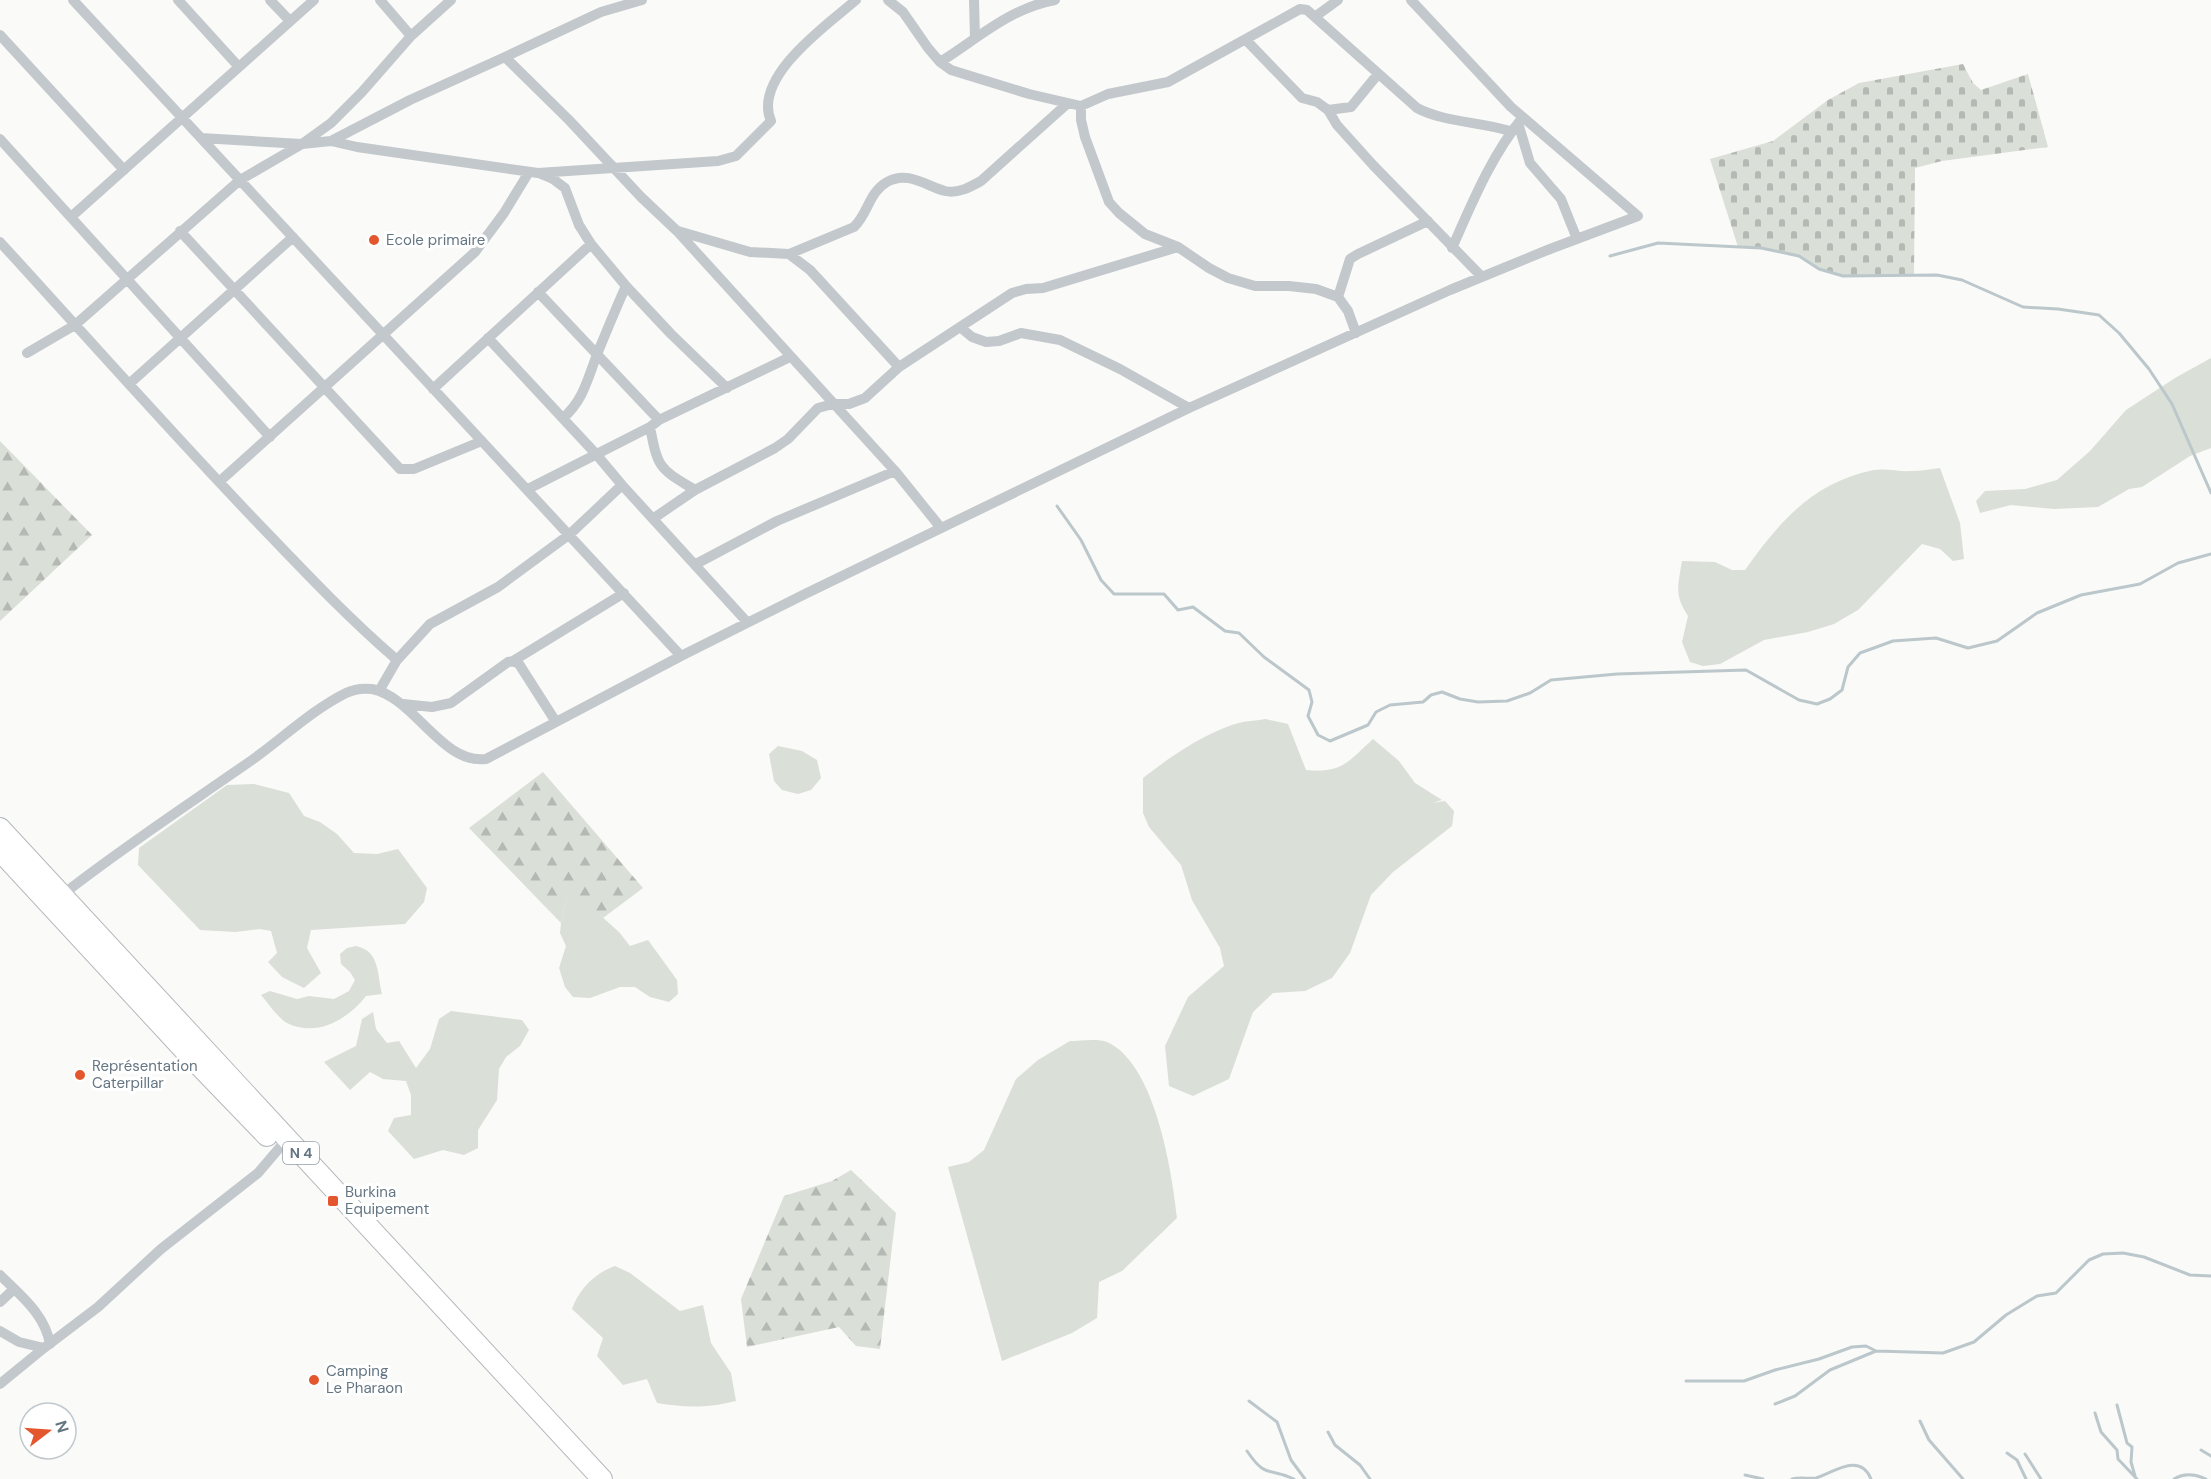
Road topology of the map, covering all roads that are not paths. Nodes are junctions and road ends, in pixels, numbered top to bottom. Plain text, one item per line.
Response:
1 (73, 0) edge
2 (178, 0) edge
3 (270, 0) edge
4 (314, 0) edge
5 (380, 0) edge
6 (451, 0) edge
7 (642, 0) edge
8 (856, 0) edge
9 (888, 0) edge
10 (974, 0) edge
11 (1054, 0) edge
12 (1338, 0) edge
13 (1411, 0) edge
14 (1316, 16) junction
15 (290, 21) junction
16 (0, 36) edge
17 (411, 36) junction
18 (975, 38) junction
19 (1246, 40) junction
20 (505, 57) junction
21 (940, 62) junction
22 (239, 67) junction
23 (1378, 74) junction
24 (1068, 103) junction
25 (1081, 106) junction
26 (1328, 110) junction
27 (182, 118) junction
28 (1517, 124) junction
29 (201, 138) junction
30 (0, 139) edge
31 (331, 141) junction
32 (302, 144) junction
33 (613, 167) junction
34 (124, 170) junction
35 (534, 172) junction
36 (240, 180) junction
37 (71, 217) junction
38 (1428, 221) junction
39 (180, 231) junction
40 (677, 231) junction
41 (292, 237) junction
42 (1577, 239) junction
43 (0, 242) edge
44 (591, 244) junction
45 (1178, 247) junction
46 (1452, 248) junction
47 (789, 254) junction
48 (1481, 276) junction
49 (126, 279) junction
50 (626, 286) junction
51 (236, 290) junction
52 (538, 292) junction
53 (1338, 297) junction
54 (75, 325) junction
55 (960, 327) junction
56 (1356, 333) junction
57 (383, 335) junction
58 (488, 338) junction
59 (180, 339) junction
60 (27, 353) dead end
61 (597, 354) junction
62 (790, 357) junction
63 (899, 367) junction
64 (129, 384) junction
65 (325, 387) junction
66 (727, 388) junction
67 (433, 389) junction
68 (833, 404) junction
69 (1189, 408) junction
70 (563, 418) junction
71 (659, 420) junction
72 (650, 427) junction
73 (270, 437) junction
74 (482, 441) junction
75 (596, 454) junction
76 (896, 471) junction
77 (219, 482) junction
78 (622, 485) junction
79 (528, 489) junction
80 (695, 490) junction
81 (654, 518) junction
82 (941, 528) junction
83 (570, 534) junction
84 (696, 564) junction
85 (624, 593) junction
86 (747, 622) junction
87 (681, 656) junction
88 (397, 660) junction
89 (513, 661) junction
90 (379, 691) junction
91 (400, 704) junction
92 (556, 722) junction
93 (0, 828) edge
94 (0, 851) edge
95 (62, 895) junction
96 (283, 1143) junction
97 (0, 1275) edge
98 (14, 1289) junction
99 (0, 1302) edge
100 (0, 1331) edge
101 (47, 1346) junction
102 (0, 1383) edge
103 (585, 1479) edge
104 (602, 1479) edge

1 - 27 street
2 - 22 street
3 - 15 street
4 - 15 street
5 - 17 street
6 - 17 street
7 - 20 street
8 - 33 street
9 - 21 street
10 - 18 street
11 - 18 street
12 - 14 street
13 - 28 street
14 - 19 street
14 - 23 street
15 - 22 street
16 - 34 street
17 - 32 street
18 - 21 street
19 - 25 street
19 - 26 street
20 - 31 street
20 - 33 street
21 - 24 street
22 - 27 street
23 - 26 street
23 - 28 street
24 - 25 street
24 - 47 street
25 - 45 street
26 - 38 street
27 - 29 street
27 - 34 street
28 - 42 street
28 - 42 street
28 - 46 street
29 - 32 street
29 - 36 street
30 - 37 street
31 - 32 street
31 - 35 street
32 - 36 street
33 - 35 street
33 - 40 street
34 - 37 street
35 - 44 street
35 - 57 street
36 - 39 street
36 - 41 street
37 - 49 street
38 - 46 street
38 - 53 street
39 - 49 street
39 - 51 street
40 - 47 street
40 - 62 street
41 - 51 street
41 - 57 street
42 - 48 street
43 - 54 street
44 - 50 street
44 - 52 street
45 - 53 street
45 - 55 street
46 - 48 street
47 - 63 street
48 - 56 street
49 - 54 street
49 - 59 street
50 - 61 street
50 - 66 street
51 - 59 street
51 - 65 street
52 - 58 street
52 - 61 street
53 - 56 street
54 - 60 street
54 - 64 street
55 - 63 street
55 - 69 street
56 - 69 street
57 - 65 street
57 - 67 street
58 - 67 street
58 - 70 street
59 - 64 street
59 - 73 street
61 - 70 street
61 - 71 street
62 - 66 street
62 - 68 street
63 - 68 street
64 - 77 street
65 - 73 street
65 - 74 street
66 - 71 street
67 - 74 street
68 - 76 street
68 - 80 street
69 - 82 street
70 - 75 street
71 - 72 street
72 - 75 street
72 - 80 street
73 - 77 street
74 - 79 street
75 - 78 street
75 - 79 street
76 - 82 street
76 - 84 street
77 - 88 street
78 - 81 street
78 - 83 street
79 - 83 street
80 - 81 street
81 - 84 street
82 - 86 street
83 - 85 street
83 - 88 street
84 - 86 street
85 - 87 street
85 - 89 street
86 - 87 street
87 - 92 street
88 - 90 street
89 - 91 street
89 - 92 street
90 - 91 street
90 - 95 street
91 - 92 street
93 - 95 highway, N 4
94 - 96 highway, N 4
95 - 96 highway, N 4
96 - 101 street
96 - 103 highway, N 4
96 - 104 highway, N 4
97 - 98 street
98 - 99 street
98 - 101 street
100 - 101 street
101 - 102 street

